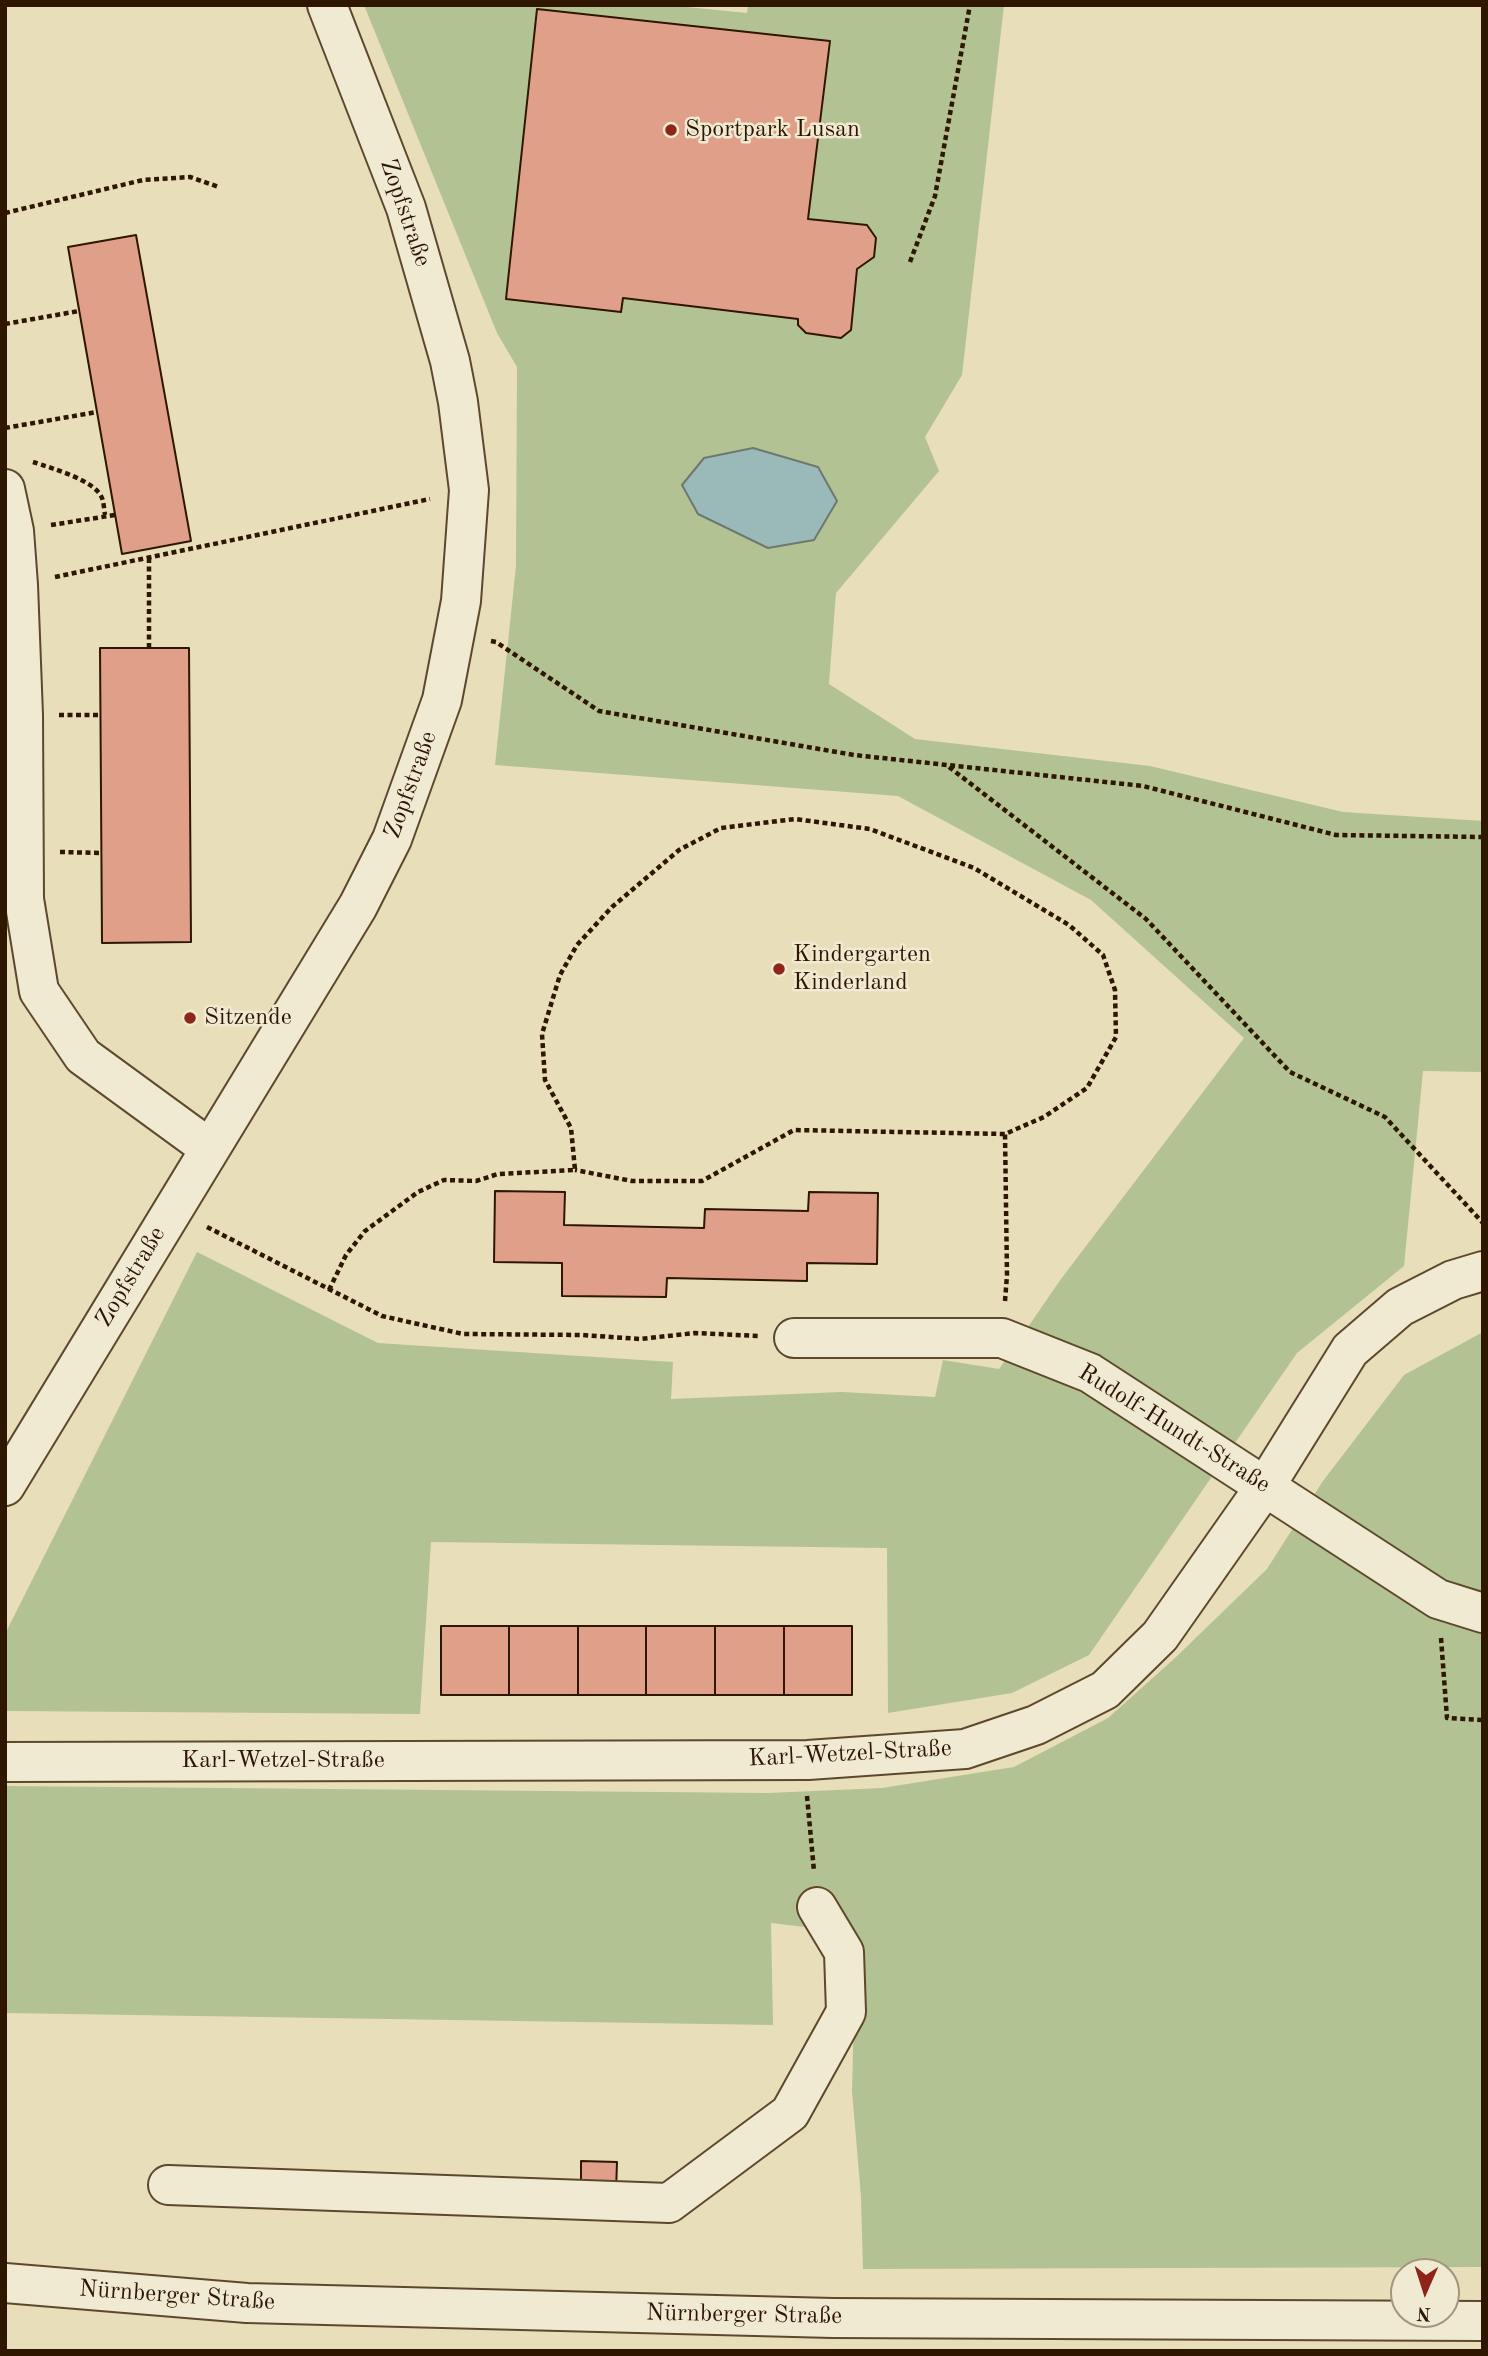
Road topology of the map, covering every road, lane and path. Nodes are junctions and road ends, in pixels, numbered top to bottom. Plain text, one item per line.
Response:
1 (327, 5) edge
2 (970, 5) edge
3 (219, 187) dead end
4 (5, 213) edge
5 (909, 262) dead end
6 (79, 311) dead end
7 (5, 324) edge
8 (97, 412) dead end
9 (5, 428) edge
10 (18, 475) edge
11 (469, 490) junction
12 (105, 515) junction
13 (115, 515) dead end
14 (14, 531) junction
15 (149, 558) junction
16 (18, 585) junction
17 (455, 631) junction
18 (149, 648) dead end
19 (72, 715) dead end
20 (100, 715) dead end
21 (948, 766) junction
22 (1483, 836) edge
23 (70, 852) dead end
24 (102, 853) dead end
25 (1006, 1134) junction
26 (209, 1148) junction
27 (575, 1170) junction
28 (172, 1209) junction
29 (1483, 1223) edge
30 (1483, 1271) edge
31 (329, 1290) junction
32 (794, 1338) joint
33 (1002, 1338) junction
34 (1266, 1485) junction
35 (5, 1486) edge
36 (1483, 1613) edge
37 (1443, 1665) dead end
38 (1483, 1720) edge
39 (5, 1762) edge
40 (806, 1786) dead end
41 (817, 1907) joint
42 (168, 2185) dead end
43 (5, 2283) edge
44 (1483, 2321) edge

1 - 11 street, Zopfstraße
2 - 5 path
3 - 4 path
6 - 7 path
8 - 9 path
10 - 12 path
10 - 14 street
11 - 15 path
11 - 17 street, Zopfstraße
12 - 13 path
12 - 14 path
14 - 16 street
15 - 16 path
15 - 18 path
16 - 26 street
17 - 21 path
17 - 26 street, Zopfstraße
19 - 20 path
21 - 22 path
21 - 29 path
23 - 24 path
25 - 27 path
25 - 27 path
25 - 33 path
26 - 28 street, Zopfstraße
27 - 31 path
28 - 31 path
28 - 35 street, Zopfstraße
30 - 34 street, Karl-Wetzel-Straße
31 - 32 path
32 - 33 street, Rudolf-Hundt-Straße
33 - 34 street, Rudolf-Hundt-Straße
34 - 36 street, Rudolf-Hundt-Straße
34 - 39 street, Karl-Wetzel-Straße
37 - 38 path
40 - 41 path
41 - 42 street
43 - 44 street, Nürnberger Straße

